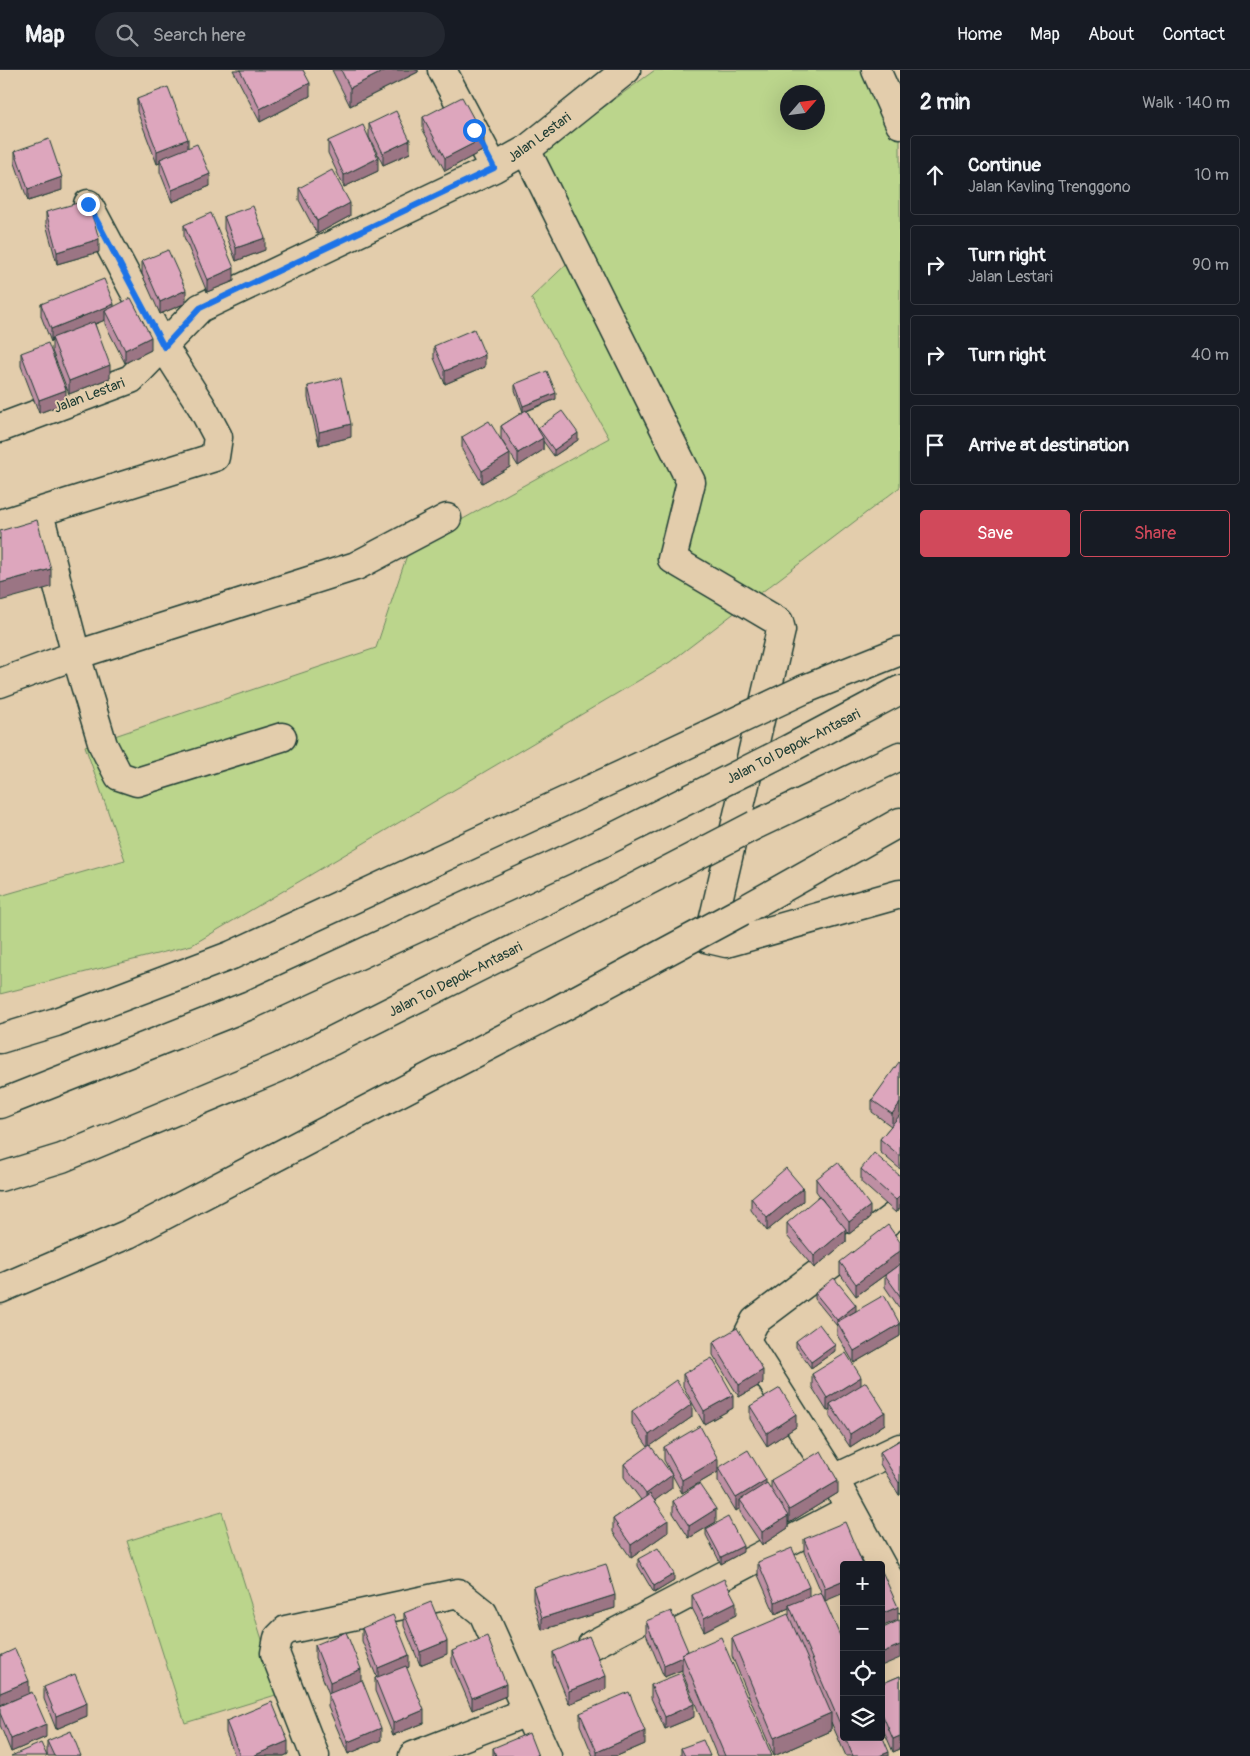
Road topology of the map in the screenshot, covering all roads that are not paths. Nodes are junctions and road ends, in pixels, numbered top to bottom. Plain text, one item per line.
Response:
1 (442, 70) edge
2 (626, 70) edge
3 (876, 70) edge
4 (900, 124) edge
5 (526, 150) junction
6 (494, 168) junction
7 (88, 204) edge
8 (164, 347) junction
9 (0, 428) edge
10 (39, 513) junction
11 (447, 518) dead end
12 (0, 524) edge
13 (900, 651) edge
14 (76, 655) junction
15 (0, 683) edge
16 (900, 690) edge
17 (282, 737) dead end
18 (900, 756) edge
19 (900, 822) edge
20 (900, 894) edge
21 (0, 1039) edge
22 (0, 1104) edge
23 (0, 1177) edge
24 (900, 1212) edge
25 (0, 1289) edge
26 (900, 1448) edge
27 (834, 1479) junction
28 (850, 1509) junction
29 (879, 1561) edge
30 (885, 1572) edge
31 (900, 1598) edge
32 (592, 1645) edge
33 (527, 1712) junction
34 (315, 1756) edge
35 (413, 1756) edge
36 (547, 1756) edge

1 - 6 main road
2 - 5 main road, Jalan Lestari
3 - 4 main road
5 - 6 main road, Jalan Lestari
5 - 20 main road
6 - 8 main road, Jalan Lestari
7 - 8 main road
8 - 9 main road, Jalan Lestari
8 - 10 main road
10 - 12 main road
10 - 14 main road
11 - 14 main road
13 - 21 main road, bridge
14 - 15 main road
14 - 17 main road
16 - 22 main road, Jalan Tol Depok–Antasari, bridge
18 - 23 main road, Jalan Tol Depok–Antasari, bridge
19 - 25 main road, bridge
24 - 27 main road
26 - 27 main road
27 - 28 main road
28 - 29 main road
28 - 32 main road
30 - 31 main road
33 - 34 main road
33 - 35 main road
33 - 36 main road

